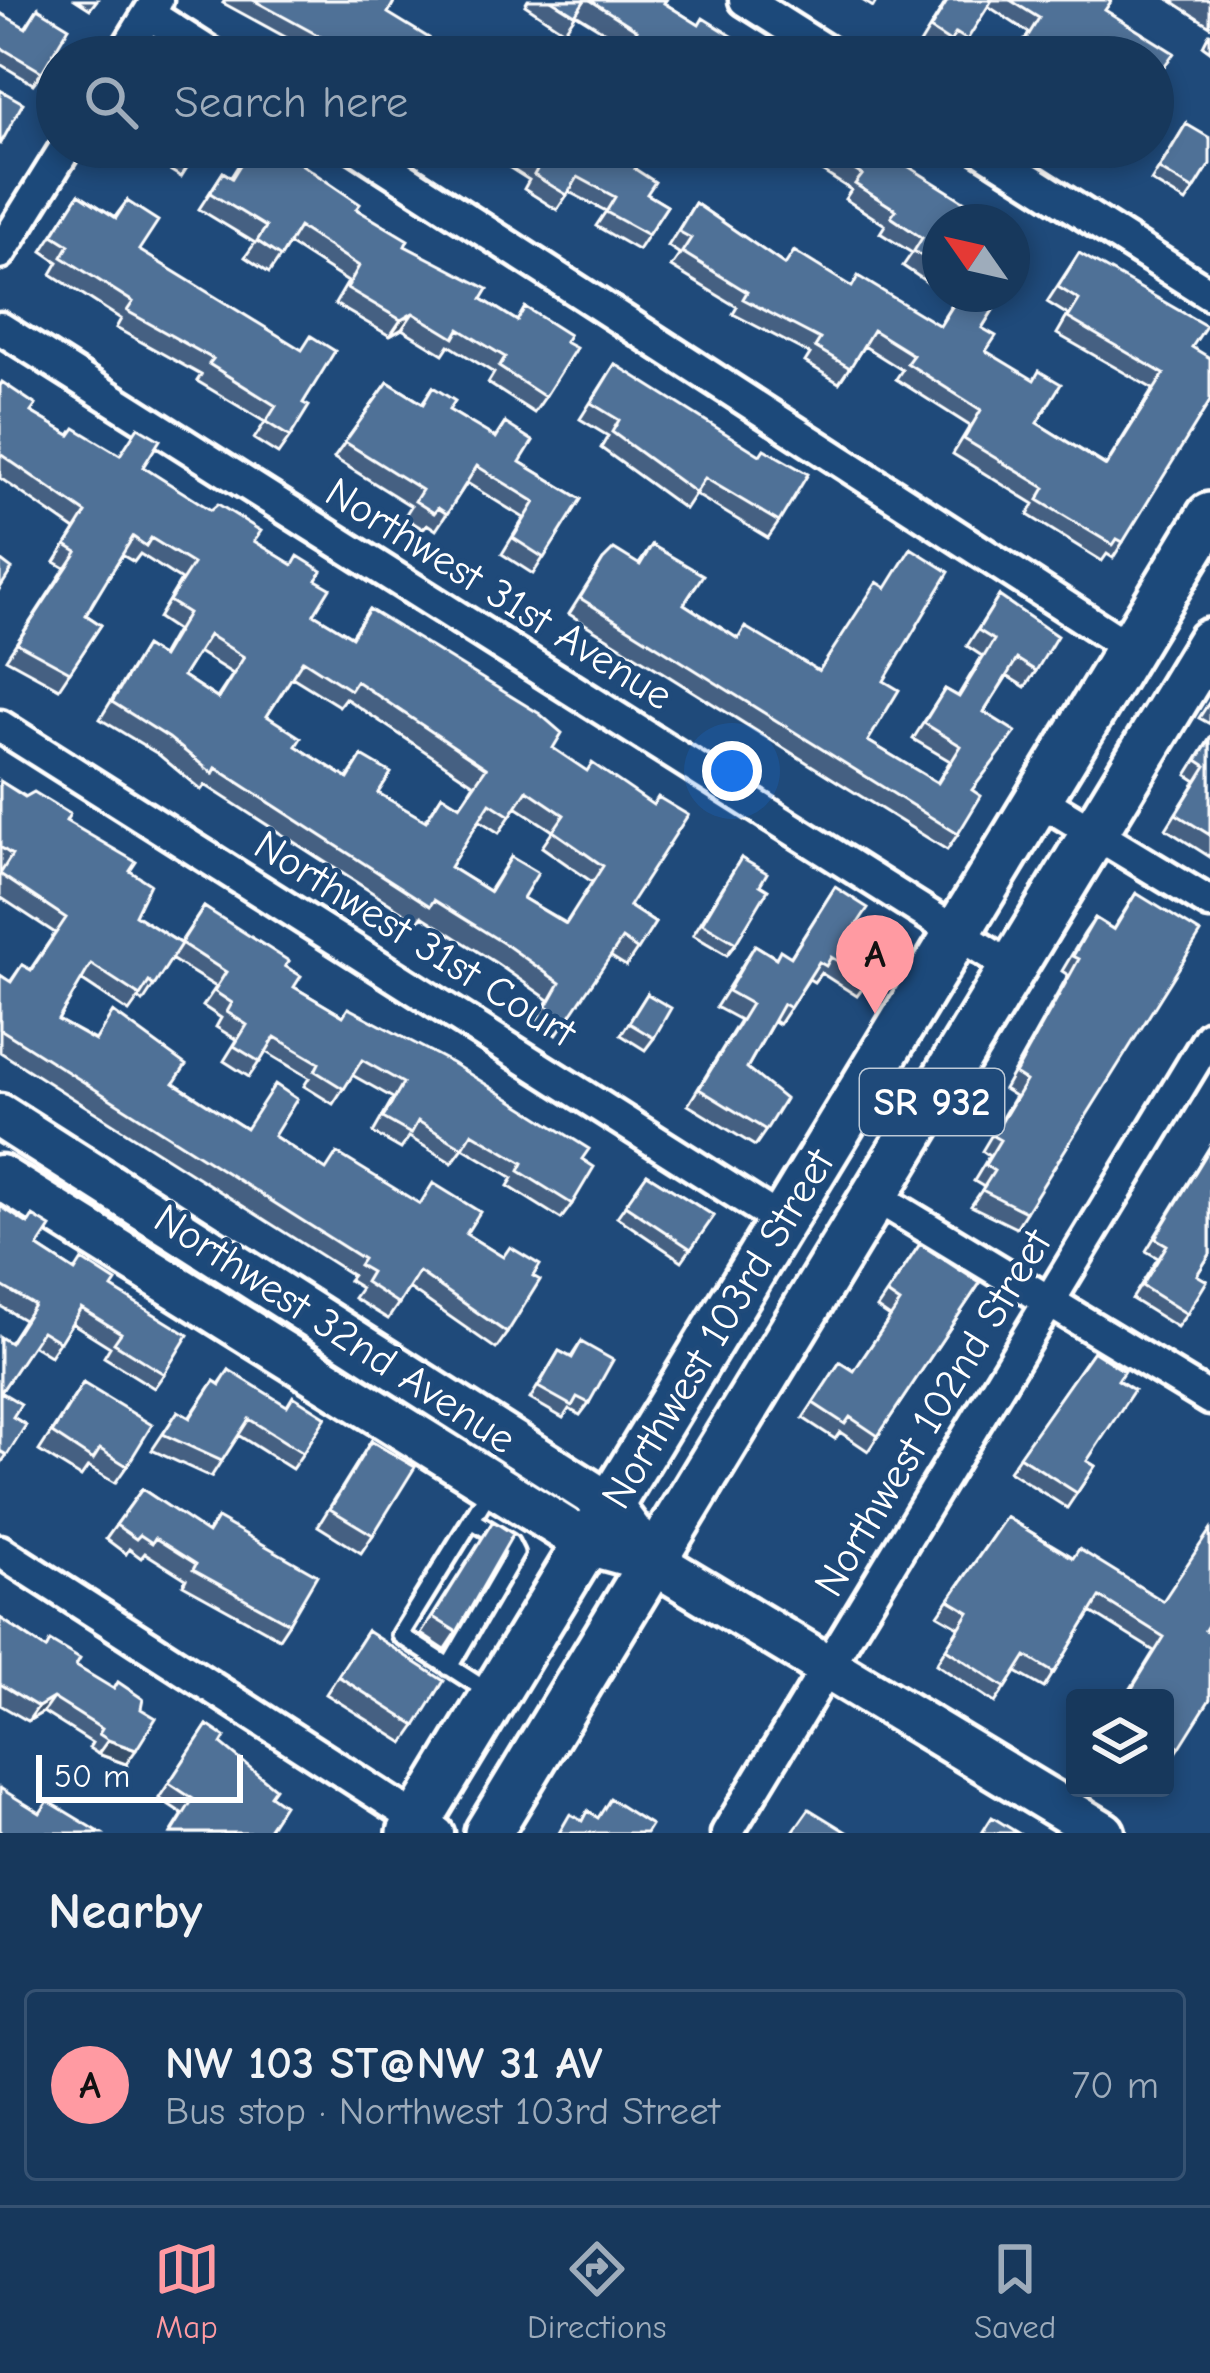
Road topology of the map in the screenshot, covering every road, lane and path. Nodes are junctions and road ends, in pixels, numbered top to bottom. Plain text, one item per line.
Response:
1 (746, 0) edge
2 (153, 7) edge
3 (135, 36) edge
4 (190, 36) edge
5 (803, 36) edge
6 (53, 168) edge
7 (387, 168) edge
8 (1011, 168) edge
9 (0, 253) edge
10 (1210, 294) edge
11 (0, 328) edge
12 (1210, 516) edge
13 (1210, 642) edge
14 (1131, 649) junction
15 (0, 726) edge
16 (1040, 800) junction
17 (1094, 834) junction
18 (1210, 903) edge
19 (959, 934) junction
20 (1014, 969) junction
21 (1210, 1036) edge
22 (0, 1116) edge
23 (0, 1177) edge
24 (875, 1196) junction
25 (784, 1223) junction
26 (1052, 1299) junction
27 (1210, 1399) edge
28 (482, 1503) junction
29 (599, 1524) junction
30 (0, 1551) edge
31 (652, 1562) junction
32 (449, 1667) junction
33 (827, 1669) junction
34 (494, 1696) junction
35 (422, 1829) edge
36 (488, 1833) edge
37 (727, 1833) edge
38 (1103, 1833) edge

1 - 5 street
2 - 3 street
2 - 4 street
6 - 9 street
7 - 14 street
8 - 10 street
11 - 19 street, Northwest 31st Avenue
12 - 14 main road, Northwest 103rd Street / SR 932
13 - 17 main road, Northwest 103rd Street / SR 932
14 - 16 main road, Northwest 103rd Street / SR 932
15 - 25 street, Northwest 31st Court
16 - 17 street
16 - 19 main road, Northwest 103rd Street / SR 932
17 - 18 street
17 - 20 main road, Northwest 103rd Street / SR 932
19 - 20 street, Northwest 31st Avenue
19 - 25 main road, Northwest 103rd Street / SR 932
20 - 24 main road, Northwest 103rd Street / SR 932
21 - 26 street, Northwest 102nd Street
22 - 29 main road, Northwest 32nd Avenue
23 - 28 main road, Northwest 32nd Avenue
24 - 26 street
24 - 31 main road, Northwest 103rd Street / SR 932
25 - 29 main road, Northwest 103rd Street / SR 932
26 - 27 street
26 - 33 street, Northwest 102nd Street
28 - 29 main road, Northwest 32nd Avenue
28 - 32 lane
28 - 32 lane
29 - 31 main road, Northwest 32nd Avenue
29 - 34 main road, Northwest 103rd Street / SR 932
30 - 35 street
31 - 33 main road, Northwest 32nd Avenue
31 - 36 main road, Northwest 103rd Street / SR 932
32 - 34 lane
33 - 37 street, Northwest 102nd Street
33 - 38 main road, Northwest 32nd Avenue
34 - 35 main road, Northwest 103rd Street / SR 932

